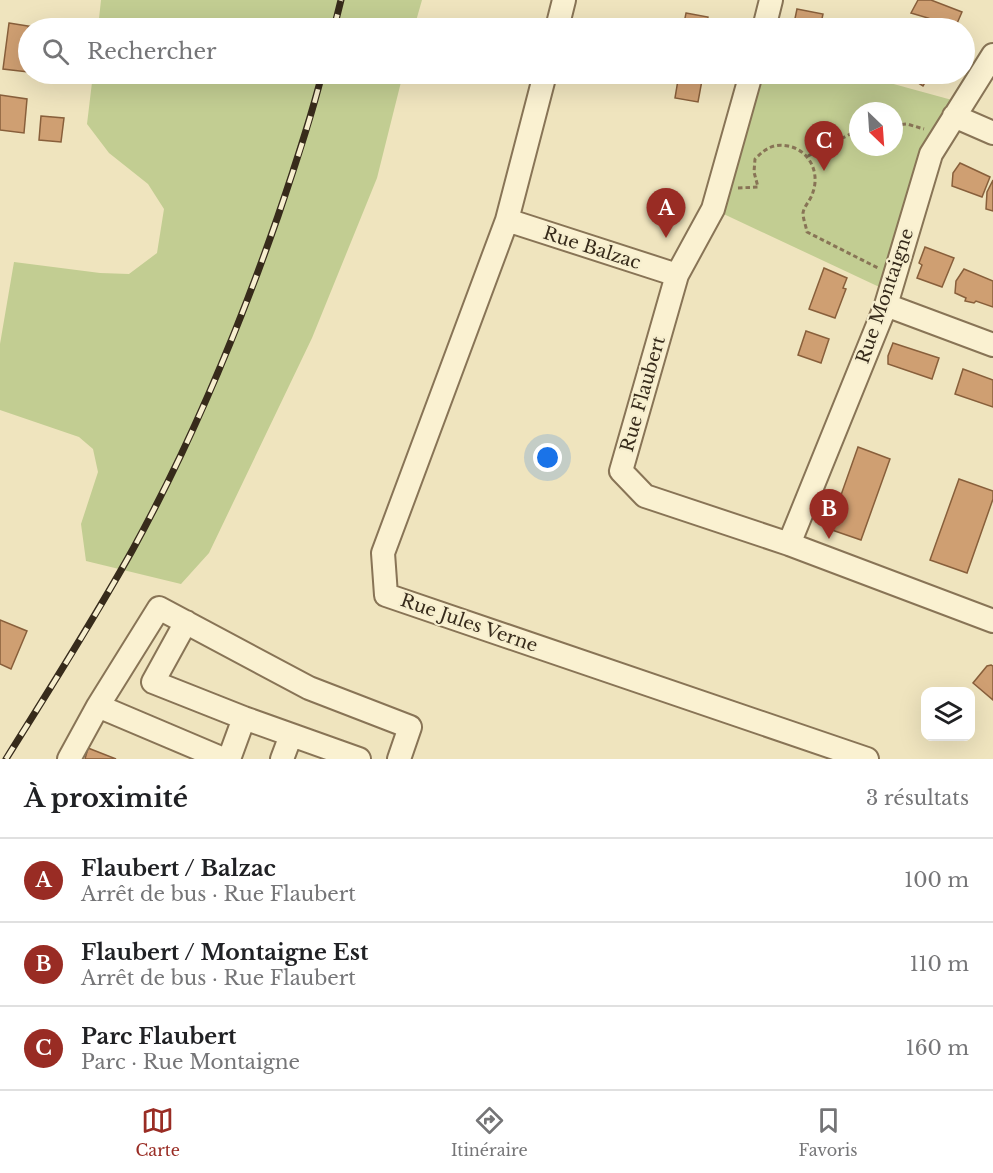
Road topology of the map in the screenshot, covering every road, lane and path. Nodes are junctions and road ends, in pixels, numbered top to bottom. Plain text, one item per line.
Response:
1 (564, 0) edge
2 (771, 0) edge
3 (559, 18) edge
4 (766, 18) edge
5 (993, 54) edge
6 (975, 83) edge
7 (542, 84) edge
8 (748, 84) edge
9 (974, 84) edge
10 (903, 124) edge
11 (949, 125) junction
12 (993, 133) edge
13 (849, 134) edge
14 (808, 156) junction
15 (718, 189) junction
16 (507, 220) junction
17 (677, 275) junction
18 (894, 277) junction
19 (886, 305) junction
20 (993, 345) edge
21 (789, 544) junction
22 (993, 621) edge
23 (186, 622) junction
24 (98, 706) junction
25 (244, 718) junction
26 (291, 735) junction
27 (69, 759) edge
28 (223, 759) edge
29 (229, 759) edge
30 (282, 759) edge
31 (359, 759) edge
32 (399, 759) edge
33 (867, 759) edge

1 - 3 street
2 - 4 street
5 - 6 street, Rue Montaigne
7 - 16 street, Rue Jules Verne
8 - 15 street, Rue Flaubert
9 - 11 street, Rue Montaigne
10 - 11 path
11 - 12 street
11 - 18 street, Rue Montaigne
13 - 14 path
14 - 15 path
14 - 18 path
15 - 17 street, Rue Flaubert
16 - 17 street, Rue Balzac
16 - 33 street, Rue Jules Verne
17 - 21 street, Rue Flaubert
18 - 19 street, Rue Montaigne
19 - 20 street
19 - 21 street, Rue Montaigne
21 - 22 street, Rue Flaubert
23 - 24 street
23 - 25 street
23 - 32 street
24 - 27 street
24 - 28 street
25 - 26 street
25 - 29 street
26 - 30 street
26 - 31 street

